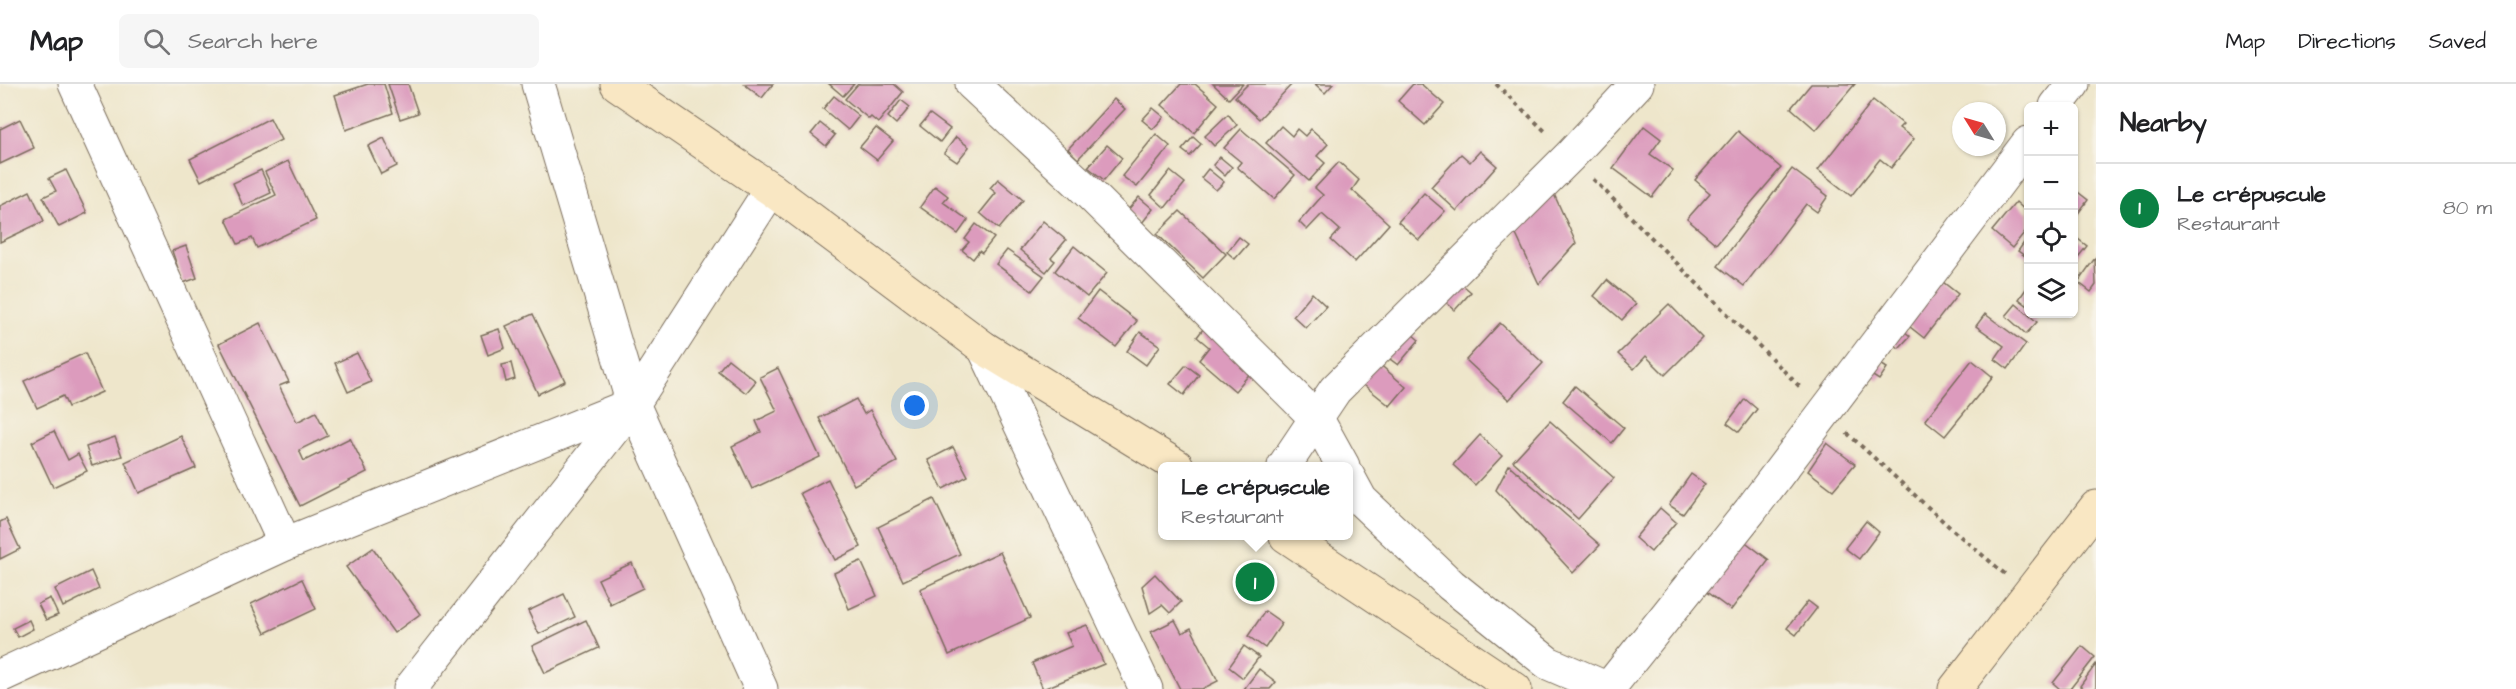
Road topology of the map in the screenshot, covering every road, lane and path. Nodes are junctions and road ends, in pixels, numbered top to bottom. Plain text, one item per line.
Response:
1 (75, 84) edge
2 (537, 84) edge
3 (617, 84) edge
4 (972, 84) edge
5 (1496, 84) edge
6 (1637, 84) edge
7 (2073, 84) edge
8 (2059, 102) edge
9 (2024, 148) edge
10 (1570, 156) junction
11 (771, 189) junction
12 (984, 348) junction
13 (633, 404) junction
14 (1825, 412) junction
15 (1317, 419) junction
16 (1170, 462) edge
17 (1287, 462) edge
18 (1341, 462) edge
19 (1353, 485) edge
20 (2096, 507) edge
21 (1292, 540) edge
22 (285, 544) junction
23 (2029, 594) junction
24 (0, 676) edge
25 (410, 689) edge
26 (761, 689) edge
27 (1146, 689) edge
28 (1515, 689) edge
29 (1608, 689) edge
30 (1955, 689) edge

1 - 22 street
2 - 13 street
3 - 11 street
4 - 15 street
5 - 10 path
6 - 10 street
7 - 8 street
9 - 14 street
10 - 14 path
10 - 15 street
11 - 12 street
11 - 13 street
12 - 16 street
12 - 27 street
13 - 22 street
13 - 25 street
13 - 26 street
14 - 23 path
14 - 29 street
15 - 17 street
15 - 18 street
19 - 29 street
20 - 23 street
21 - 28 street
22 - 24 street
23 - 30 street

